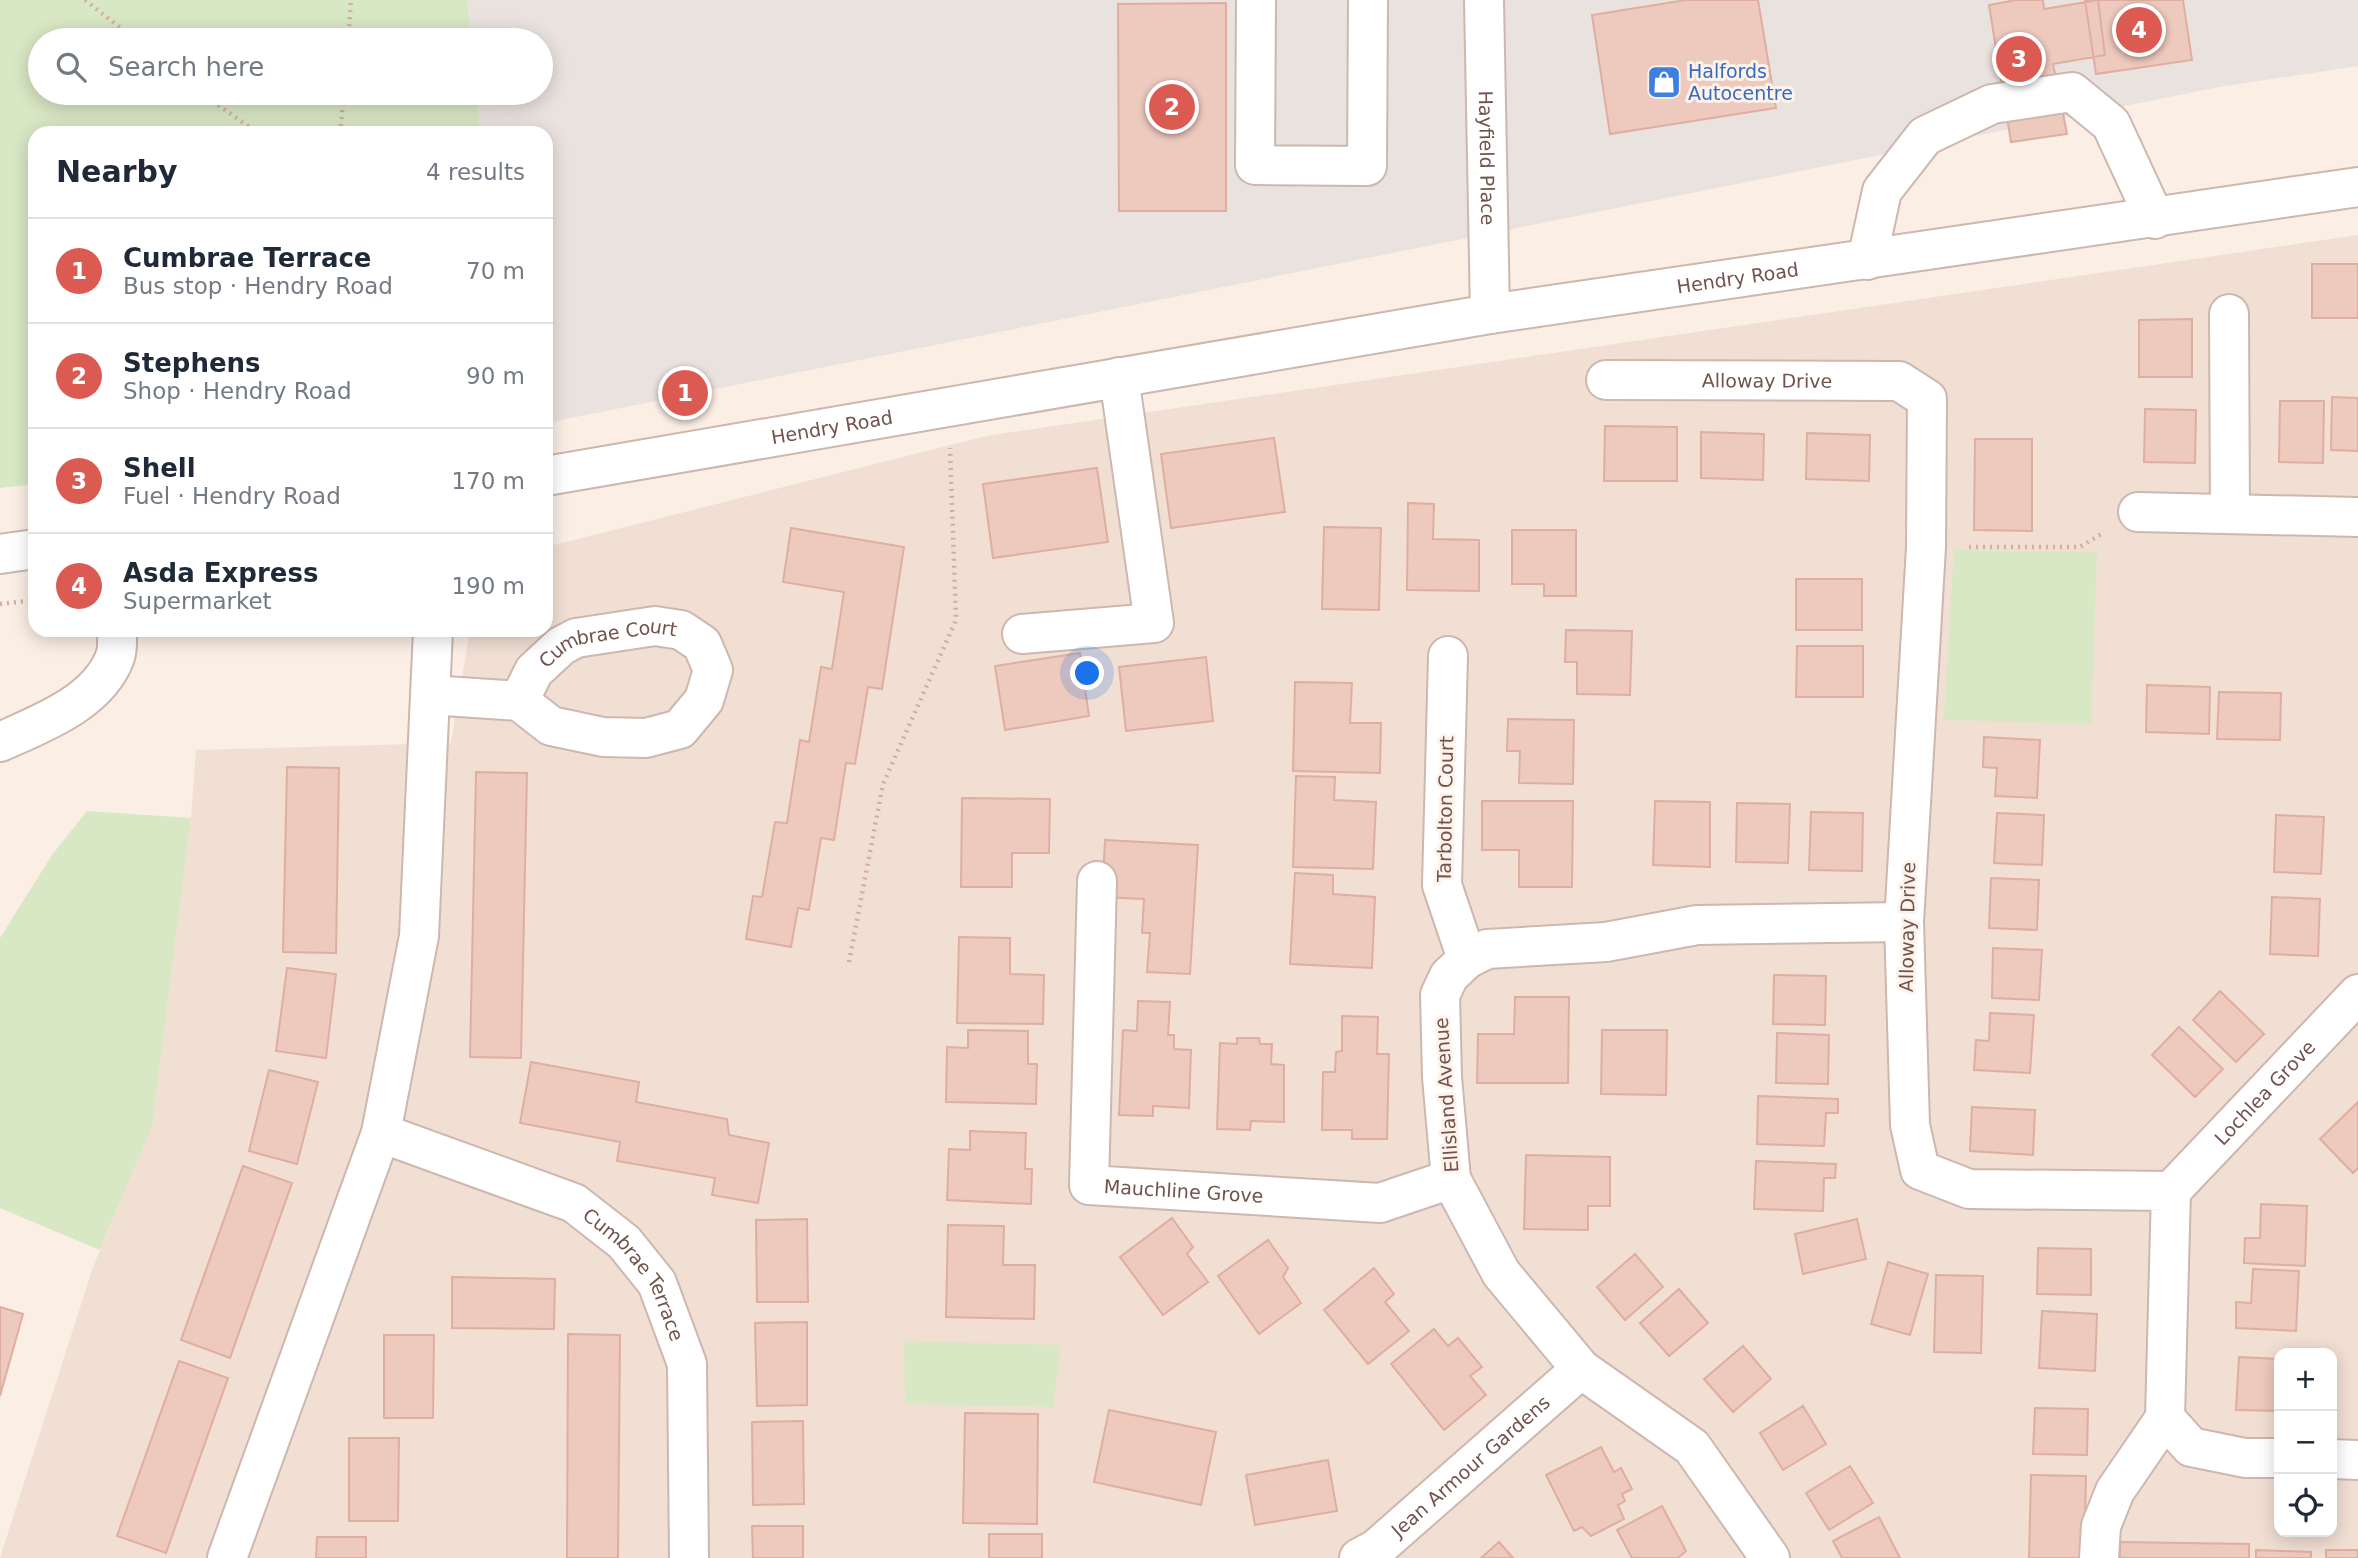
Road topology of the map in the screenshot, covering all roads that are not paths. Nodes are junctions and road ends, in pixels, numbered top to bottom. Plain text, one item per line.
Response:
1 (1256, 0) edge
2 (1368, 0) edge
3 (1484, 0) edge
4 (2358, 187) edge
5 (2155, 219) junction
6 (1867, 260) junction
7 (1490, 314) junction
8 (2229, 314) dead end
9 (1119, 377) junction
10 (1605, 380) dead end
11 (553, 475) edge
12 (2138, 512) road end
13 (2230, 514) junction
14 (2358, 517) edge
15 (28, 550) edge
16 (0, 554) edge
17 (1022, 634) dead end
18 (116, 637) edge
19 (433, 637) edge
20 (1448, 656) dead end
21 (430, 695) junction
22 (519, 701) junction
23 (0, 743) edge
24 (1097, 881) dead end
25 (1904, 922) junction
26 (1467, 959) junction
27 (2358, 994) edge
28 (381, 1133) junction
29 (1451, 1179) junction
30 (2171, 1191) junction
31 (1581, 1368) junction
32 (2165, 1418) junction
33 (2274, 1458) edge
34 (2337, 1459) edge
35 (2358, 1460) edge
36 (227, 1558) edge
37 (689, 1558) edge
38 (1359, 1558) edge
39 (1770, 1558) edge
40 (2099, 1558) edge

1 - 2 street
3 - 7 street, Hayfield Place
4 - 5 street, Hendry Road
5 - 6 street, Hendry Road
5 - 6 street
6 - 7 street, Hendry Road
7 - 9 street, Hendry Road
8 - 13 street
9 - 11 street, Hendry Road
9 - 17 street
10 - 25 street, Alloway Drive
12 - 13 street
13 - 14 street
15 - 16 street
18 - 23 street
19 - 21 street
20 - 26 street, Tarbolton Court
21 - 22 street
21 - 28 street
22 - 22 street, Cumbrae Court
24 - 29 street, Mauchline Grove
25 - 26 street, Ellisland Avenue
25 - 30 street, Alloway Drive
26 - 29 street, Ellisland Avenue
27 - 30 street, Lochlea Grove
28 - 36 street
28 - 37 street, Cumbrae Terrace
29 - 31 street, Ellisland Avenue
30 - 32 street
31 - 38 street, Jean Armour Gardens
31 - 39 street, Ellisland Avenue
32 - 33 street
32 - 40 street
34 - 35 street

